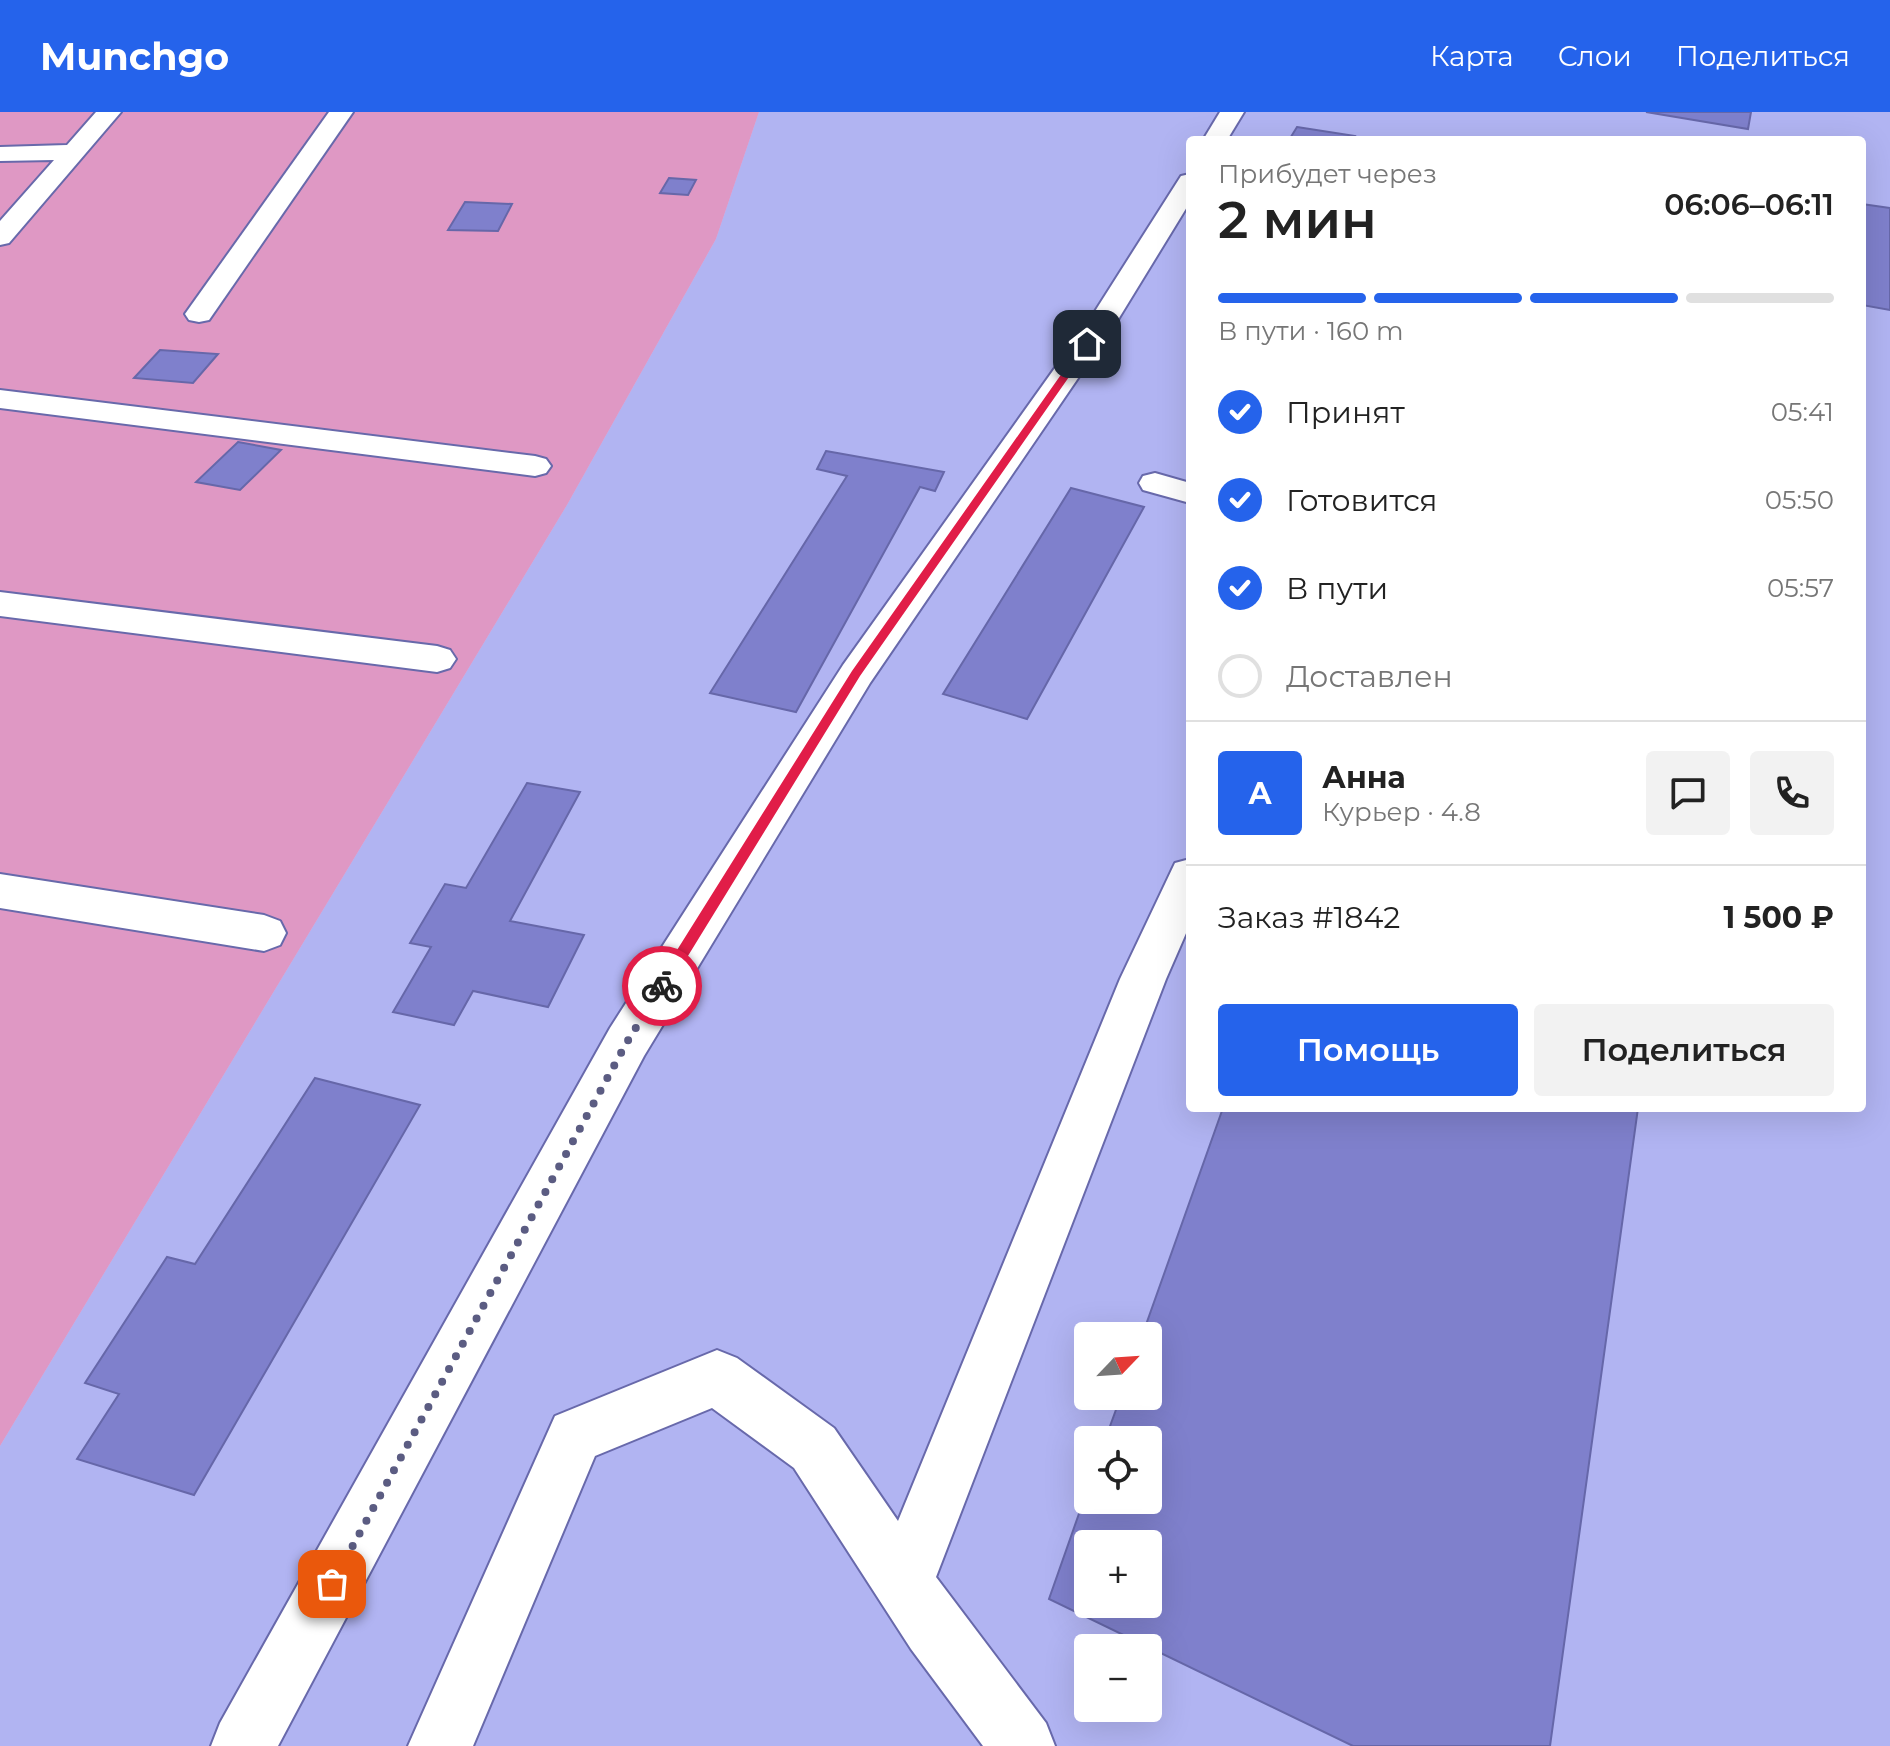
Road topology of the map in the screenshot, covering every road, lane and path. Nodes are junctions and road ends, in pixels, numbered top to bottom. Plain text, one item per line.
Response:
1 (109, 112) edge
2 (341, 112) edge
3 (1232, 112) edge
4 (1217, 136) edge
5 (73, 152) junction
6 (0, 154) edge
7 (1186, 187) edge
8 (0, 237) edge
9 (199, 314) dead end
10 (0, 399) edge
11 (535, 466) dead end
12 (1155, 483) dead end
13 (1186, 492) edge
14 (0, 604) edge
15 (437, 659) dead end
16 (1186, 884) edge
17 (0, 891) edge
18 (264, 933) dead end
19 (903, 1583) junction
20 (243, 1746) edge
21 (440, 1746) edge
22 (1023, 1746) edge

1 - 5 street
2 - 9 street
3 - 4 street
5 - 6 street
5 - 8 street
7 - 20 street
10 - 11 street
12 - 13 street
14 - 15 street
16 - 19 street
17 - 18 street
19 - 21 street
19 - 22 street

